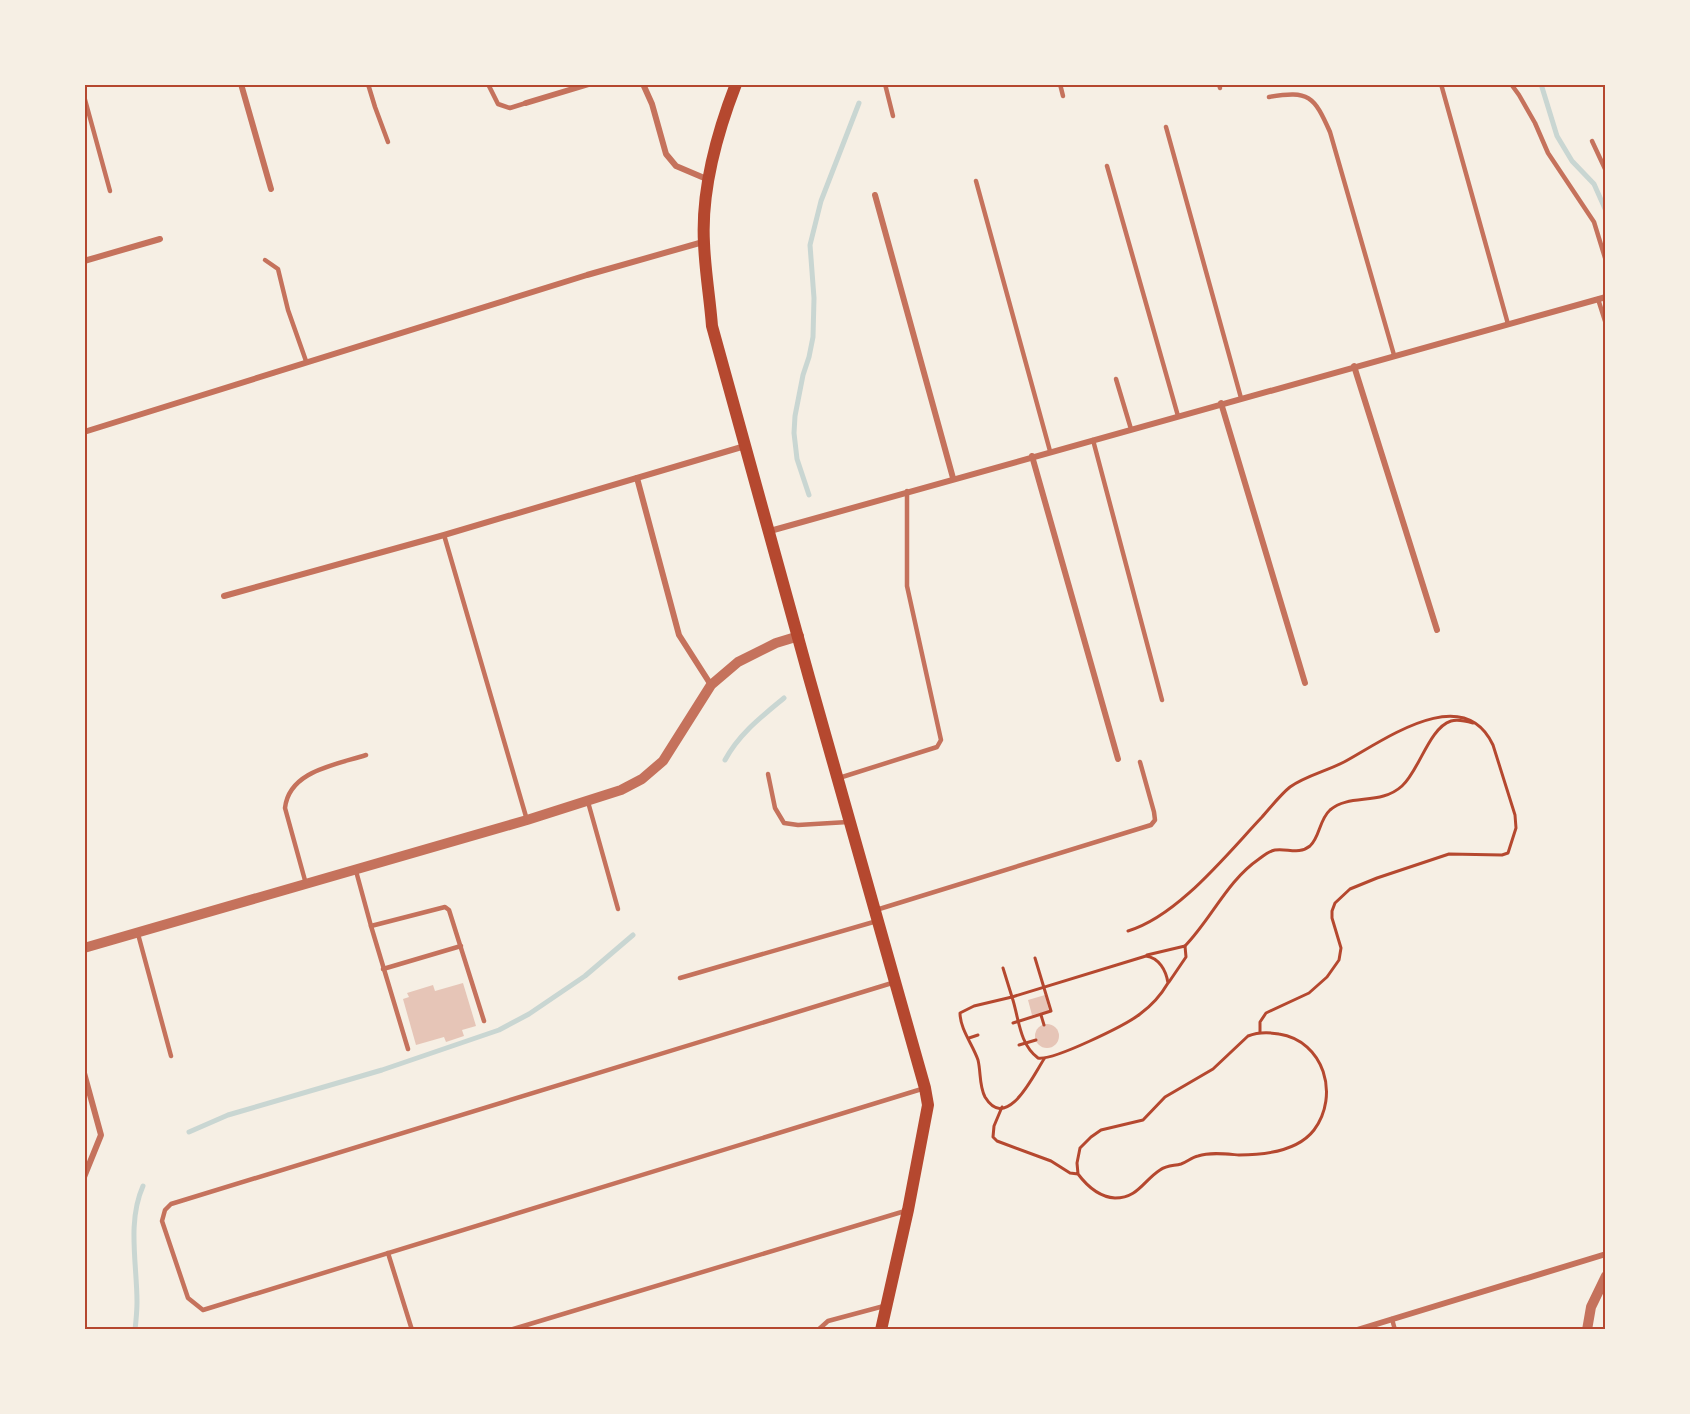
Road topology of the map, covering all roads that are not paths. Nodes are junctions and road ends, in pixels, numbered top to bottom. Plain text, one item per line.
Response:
1 (241, 84) edge
2 (368, 84) edge
3 (488, 84) edge
4 (590, 84) edge
5 (643, 84) edge
6 (736, 84) edge
7 (885, 84) edge
8 (1060, 84) edge
9 (1441, 84) edge
10 (1511, 84) edge
11 (84, 96) edge
12 (1064, 96) dead end
13 (1269, 98) dead end
14 (526, 103) joint
15 (893, 116) dead end
16 (1166, 127) dead end
17 (1592, 141) dead end
18 (388, 142) dead end
19 (1107, 166) dead end
20 (1606, 171) edge
21 (709, 180) junction
22 (976, 181) dead end
23 (271, 189) dead end
24 (110, 191) dead end
25 (875, 195) dead end
26 (160, 239) dead end
27 (704, 242) junction
28 (266, 260) dead end
29 (84, 261) edge
30 (1606, 261) edge
31 (1606, 297) edge
32 (1598, 299) junction
33 (1508, 324) junction
34 (1606, 324) edge
35 (1395, 355) junction
36 (306, 362) junction
37 (1354, 366) junction
38 (1116, 379) dead end
39 (1241, 398) junction
40 (1221, 403) junction
41 (1178, 416) junction
42 (1131, 429) junction
43 (84, 432) edge
44 (1093, 440) junction
45 (745, 446) junction
46 (1050, 451) junction
47 (1032, 456) junction
48 (637, 478) junction
49 (953, 478) junction
50 (907, 491) junction
51 (770, 531) junction
52 (444, 535) junction
53 (224, 596) dead end
54 (1437, 630) dead end
55 (799, 636) junction
56 (1305, 683) dead end
57 (711, 685) junction
58 (1162, 700) dead end
59 (366, 755) dead end
60 (1118, 759) dead end
61 (1140, 762) dead end
62 (768, 774) dead end
63 (838, 778) junction
64 (587, 800) junction
65 (527, 820) junction
66 (851, 821) junction
67 (356, 869) junction
68 (306, 884) junction
69 (618, 909) dead end
70 (875, 916) junction
71 (371, 926) junction
72 (137, 932) junction
73 (461, 946) junction
74 (84, 948) edge
75 (383, 969) junction
76 (680, 978) dead end
77 (894, 982) junction
78 (484, 1021) dead end
79 (408, 1049) dead end
80 (171, 1056) dead end
81 (84, 1073) edge
82 (925, 1088) junction
83 (84, 1177) edge
84 (908, 1210) junction
85 (388, 1253) junction
86 (1606, 1254) edge
87 (1606, 1276) edge
88 (887, 1306) junction
89 (1392, 1319) junction
90 (412, 1330) edge
91 (510, 1330) edge
92 (818, 1330) edge
93 (881, 1330) edge
94 (1357, 1330) edge
95 (1395, 1330) edge
96 (1587, 1330) edge

1 - 23 street
2 - 18 lane
3 - 14 lane
4 - 14 street
5 - 21 street
6 - 21 main road
7 - 15 lane
8 - 12 lane
9 - 33 lane
10 - 30 lane
11 - 24 lane
13 - 35 lane
16 - 39 lane
17 - 20 lane
19 - 41 lane
21 - 27 main road
22 - 46 lane
25 - 49 street
26 - 29 street
27 - 36 street
27 - 45 main road
28 - 36 lane
31 - 32 street
32 - 33 street
32 - 34 lane
33 - 35 street
35 - 37 street
36 - 43 street
37 - 39 street
37 - 54 street
38 - 42 lane
39 - 40 street
40 - 41 street
40 - 56 street
41 - 42 street
42 - 44 street
44 - 46 street
44 - 58 lane
45 - 48 street
45 - 51 main road
46 - 47 street
47 - 49 street
47 - 60 street
48 - 52 street
48 - 57 street
49 - 50 street
50 - 51 street
50 - 63 lane
51 - 55 main road
52 - 53 street
52 - 65 lane
55 - 57 street
55 - 63 main road
57 - 64 street
59 - 68 lane
61 - 70 lane
62 - 66 lane
63 - 66 main road
64 - 65 street
64 - 69 lane
65 - 67 street
66 - 70 main road
67 - 68 street
67 - 71 lane
68 - 72 street
70 - 76 lane
70 - 77 main road
71 - 73 lane
71 - 75 lane
72 - 74 street
72 - 80 lane
73 - 75 lane
73 - 78 lane
75 - 79 lane
77 - 82 main road
77 - 85 lane
81 - 83 street
82 - 84 main road
82 - 85 lane
84 - 88 main road
84 - 91 lane
85 - 90 lane
86 - 89 street
87 - 96 street
88 - 92 lane
88 - 93 main road
89 - 94 street
89 - 95 lane

